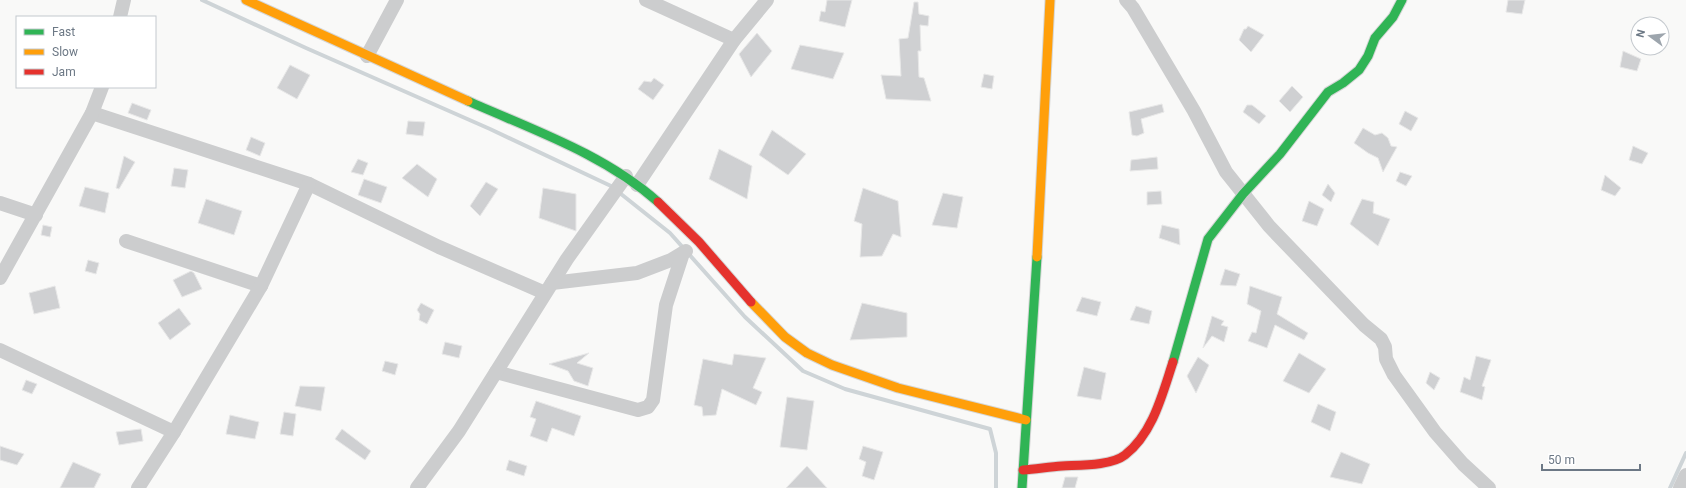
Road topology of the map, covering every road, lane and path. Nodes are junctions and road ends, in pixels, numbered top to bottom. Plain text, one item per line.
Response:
1 (124, 0) edge
2 (246, 0) edge
3 (396, 0) edge
4 (646, 0) edge
5 (767, 0) edge
6 (1050, 0) edge
7 (1126, 0) edge
8 (1402, 0) edge
9 (120, 16) edge
10 (734, 40) junction
11 (367, 56) junction
12 (102, 88) edge
13 (92, 113) junction
14 (631, 180) junction
15 (309, 184) junction
16 (1243, 194) junction
17 (0, 203) edge
18 (36, 215) junction
19 (126, 241) dead end
20 (700, 242) junction
21 (683, 253) junction
22 (0, 278) edge
23 (261, 286) junction
24 (549, 288) junction
25 (0, 350) edge
26 (496, 372) junction
27 (1026, 420) junction
28 (174, 432) junction
29 (1023, 470) junction
30 (1686, 475) edge
31 (138, 488) edge
32 (417, 488) edge
33 (1022, 488) edge
34 (1489, 488) edge
35 (1680, 488) edge

1 - 9 street
2 - 11 street
3 - 11 street
4 - 10 street
5 - 10 street
6 - 27 street
7 - 16 street
8 - 16 street
10 - 14 street
11 - 14 street
12 - 13 street
13 - 15 street
13 - 18 street
14 - 20 street
14 - 24 street
15 - 23 street
15 - 24 street
16 - 29 street
16 - 34 street
17 - 18 street
18 - 22 street
19 - 23 street
20 - 21 street
20 - 27 street
21 - 24 street
21 - 26 street
23 - 28 street
24 - 26 street
25 - 28 street
26 - 32 street
27 - 29 street
28 - 31 street
29 - 33 street
30 - 35 street

